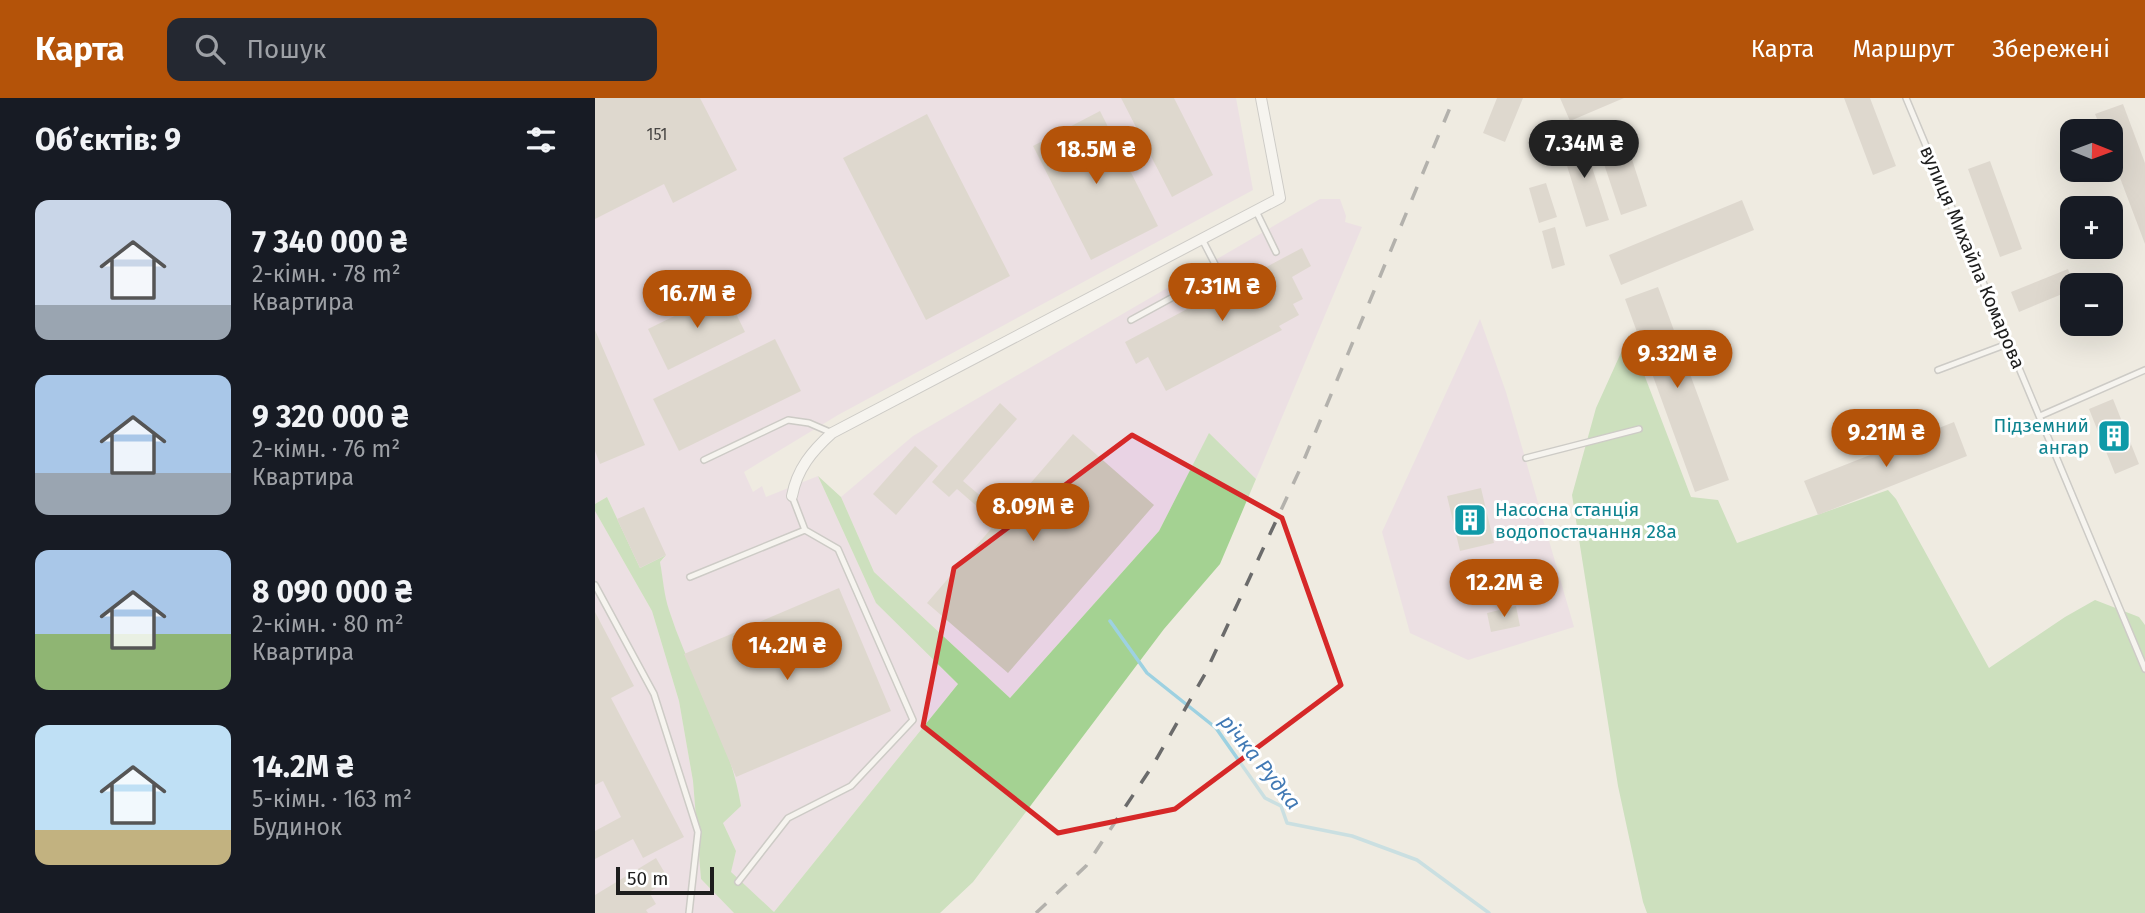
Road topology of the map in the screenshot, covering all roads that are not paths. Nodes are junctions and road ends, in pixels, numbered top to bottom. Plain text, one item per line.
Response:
1 (1261, 98) edge
2 (1906, 98) edge
3 (1256, 211) junction
4 (1202, 239) junction
5 (1276, 252) dead end
6 (1131, 320) dead end
7 (2010, 343) junction
8 (1938, 370) dead end
9 (2145, 370) edge
10 (2040, 416) junction
11 (1639, 429) dead end
12 (832, 433) junction
13 (1526, 458) dead end
14 (704, 460) dead end
15 (792, 496) joint
16 (805, 530) junction
17 (690, 577) dead end
18 (595, 585) edge
19 (2145, 669) edge
20 (738, 882) dead end
21 (689, 913) edge

1 - 3 street
2 - 7 lane, вулиця Михайла Комарова
3 - 4 street
3 - 5 lane
4 - 6 lane
4 - 12 street
7 - 8 lane
7 - 10 lane, вулиця Михайла Комарова
9 - 10 lane
10 - 19 lane, вулиця Михайла Комарова
11 - 13 lane
12 - 14 lane
12 - 15 street
15 - 16 lane
16 - 17 lane
16 - 20 lane
18 - 21 lane

